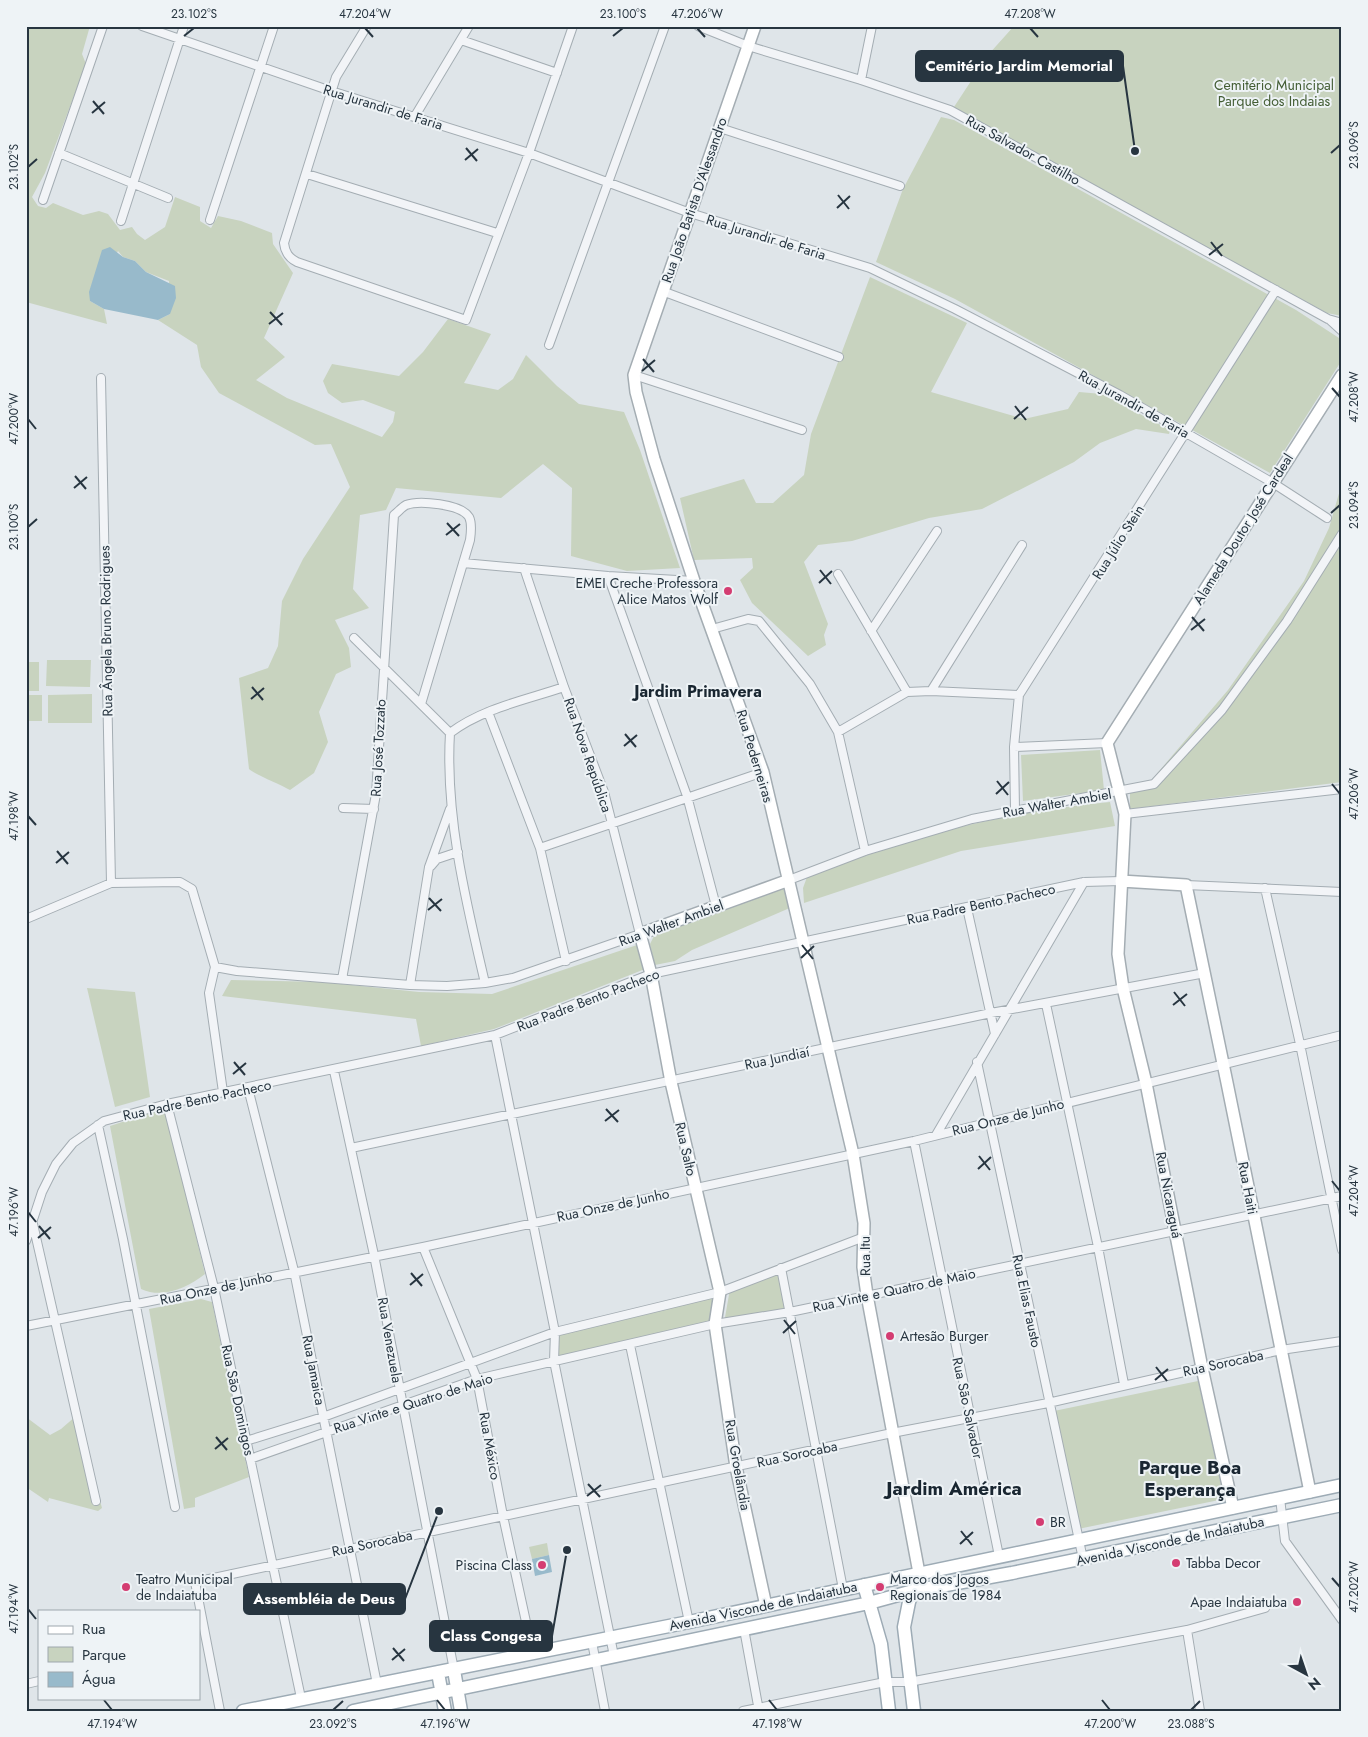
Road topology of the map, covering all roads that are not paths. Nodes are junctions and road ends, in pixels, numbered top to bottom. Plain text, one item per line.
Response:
1 (103, 26) edge
2 (142, 26) edge
3 (184, 26) edge
4 (274, 26) edge
5 (367, 26) edge
6 (469, 26) edge
7 (574, 26) edge
8 (665, 26) edge
9 (698, 26) edge
10 (755, 26) edge
11 (872, 26) edge
12 (179, 40) junction
13 (461, 40) junction
14 (748, 46) junction
15 (260, 65) junction
16 (557, 73) junction
17 (861, 80) junction
18 (331, 91) junction
19 (415, 116) junction
20 (720, 128) junction
21 (59, 153) junction
22 (529, 153) junction
23 (307, 174) junction
24 (609, 182) junction
25 (133, 183) junction
26 (900, 186) dead end
27 (168, 198) dead end
28 (43, 200) dead end
29 (690, 213) junction
30 (210, 220) dead end
31 (121, 221) dead end
32 (497, 233) junction
33 (1276, 290) junction
34 (662, 291) junction
35 (1328, 319) junction
36 (1342, 323) edge
37 (1342, 332) edge
38 (549, 345) dead end
39 (839, 357) dead end
40 (634, 375) junction
41 (1342, 375) edge
42 (101, 378) dead end
43 (802, 430) dead end
44 (1187, 433) junction
45 (1272, 483) junction
46 (1327, 518) dead end
47 (937, 531) dead end
48 (1342, 534) edge
49 (1022, 545) dead end
50 (463, 563) junction
51 (524, 568) junction
52 (838, 574) dead end
53 (608, 576) junction
54 (694, 580) junction
55 (712, 630) junction
56 (871, 631) junction
57 (354, 638) dead end
58 (383, 667) junction
59 (564, 687) junction
60 (931, 691) junction
61 (907, 692) junction
62 (1019, 695) junction
63 (421, 704) junction
64 (488, 712) junction
65 (838, 732) junction
66 (450, 733) junction
67 (1107, 743) junction
68 (1014, 747) junction
69 (763, 772) junction
70 (1342, 789) edge
71 (1118, 793) junction
72 (687, 796) junction
73 (343, 808) dead end
74 (450, 808) junction
75 (374, 809) junction
76 (1014, 810) junction
77 (1125, 814) junction
78 (612, 822) junction
79 (540, 848) junction
80 (865, 851) junction
81 (458, 852) junction
82 (429, 867) junction
83 (789, 880) junction
84 (1121, 881) junction
85 (1084, 882) junction
86 (111, 883) junction
87 (1186, 885) junction
88 (1265, 888) junction
89 (1342, 892) edge
90 (716, 906) junction
91 (967, 908) junction
92 (26, 919) edge
93 (640, 934) junction
94 (804, 940) junction
95 (566, 961) junction
96 (215, 966) junction
97 (1205, 973) junction
98 (651, 974) junction
99 (342, 979) junction
100 (485, 983) junction
101 (410, 985) junction
102 (1123, 988) junction
103 (1046, 1004) junction
104 (1011, 1010) junction
105 (991, 1013) junction
106 (995, 1034) junction
107 (495, 1035) junction
108 (1342, 1036) edge
109 (1300, 1044) junction
110 (829, 1047) junction
111 (977, 1062) junction
112 (1224, 1063) junction
113 (334, 1071) junction
114 (671, 1082) junction
115 (1146, 1083) junction
116 (248, 1088) junction
117 (224, 1092) junction
118 (1067, 1102) junction
119 (167, 1104) junction
120 (512, 1115) junction
121 (991, 1122) junction
122 (98, 1125) junction
123 (936, 1135) junction
124 (914, 1141) junction
125 (351, 1148) junction
126 (853, 1154) junction
127 (695, 1187) junction
128 (1342, 1196) edge
129 (1330, 1198) junction
130 (1252, 1214) junction
131 (534, 1222) junction
132 (33, 1224) junction
133 (1176, 1231) junction
134 (864, 1237) junction
135 (26, 1241) edge
136 (423, 1246) junction
137 (1098, 1247) junction
138 (1342, 1250) edge
139 (374, 1255) junction
140 (1020, 1264) junction
141 (781, 1268) junction
142 (294, 1271) junction
143 (942, 1280) junction
144 (214, 1288) junction
145 (720, 1292) junction
146 (867, 1295) junction
147 (136, 1304) junction
148 (790, 1312) junction
149 (56, 1320) junction
150 (715, 1324) junction
151 (26, 1326) edge
152 (555, 1332) junction
153 (1342, 1341) edge
154 (630, 1345) junction
155 (1281, 1350) junction
156 (554, 1361) junction
157 (471, 1363) junction
158 (1202, 1368) junction
159 (477, 1379) junction
160 (1124, 1384) junction
161 (399, 1390) junction
162 (1048, 1403) junction
163 (402, 1404) junction
164 (323, 1417) junction
165 (970, 1418) junction
166 (326, 1432) junction
167 (892, 1433) junction
168 (246, 1441) junction
169 (815, 1450) junction
170 (250, 1459) junction
171 (736, 1467) junction
172 (659, 1483) junction
173 (1342, 1485) edge
174 (1310, 1492) junction
175 (1280, 1498) junction
176 (582, 1500) junction
177 (96, 1501) dead end
178 (1262, 1502) junction
179 (1342, 1505) edge
180 (175, 1507) dead end
181 (1233, 1508) junction
182 (503, 1516) junction
183 (1282, 1518) junction
184 (1266, 1521) junction
185 (426, 1531) junction
186 (1079, 1540) junction
187 (349, 1548) junction
188 (999, 1556) junction
189 (1083, 1559) junction
190 (271, 1564) junction
191 (919, 1573) junction
192 (864, 1585) junction
193 (843, 1589) junction
194 (913, 1592) junction
195 (869, 1603) junction
196 (766, 1606) junction
197 (1265, 1608) dead end
198 (1342, 1620) edge
199 (689, 1622) junction
200 (744, 1629) junction
201 (1188, 1630) junction
202 (611, 1637) junction
203 (592, 1642) junction
204 (532, 1654) junction
205 (614, 1656) junction
206 (595, 1660) junction
207 (454, 1670) junction
208 (438, 1673) junction
209 (885, 1682) junction
210 (909, 1682) junction
211 (377, 1684) junction
212 (457, 1688) junction
213 (441, 1692) junction
214 (301, 1698) junction
215 (759, 1709) edge
216 (220, 1711) edge
217 (243, 1711) edge
218 (291, 1711) edge
219 (352, 1711) edge
220 (445, 1711) edge
221 (461, 1711) edge
222 (605, 1711) edge
223 (743, 1711) edge
224 (889, 1711) edge
225 (914, 1711) edge
226 (1200, 1711) edge

1 - 21 street
2 - 12 street, Rua Jurandir de Faria
3 - 12 street
4 - 15 street
5 - 18 street
6 - 13 street
7 - 16 street
8 - 24 street
9 - 14 street, Rua Salvador Castilho
10 - 14 street, Rua João Batista D'Alessandro
11 - 17 street
12 - 15 street, Rua Jurandir de Faria
12 - 25 street
13 - 16 street
13 - 19 street
14 - 17 street, Rua Salvador Castilho
14 - 20 street, Rua João Batista D'Alessandro
15 - 18 street, Rua Jurandir de Faria
15 - 30 street
16 - 22 street
17 - 33 street, Rua Salvador Castilho
18 - 19 street, Rua Jurandir de Faria
18 - 23 street
19 - 22 street, Rua Jurandir de Faria
20 - 26 street
20 - 29 street, Rua João Batista D'Alessandro
21 - 25 street
21 - 28 street
22 - 24 street, Rua Jurandir de Faria
22 - 32 street
23 - 32 street
23 - 32 street
24 - 29 street, Rua Jurandir de Faria
24 - 38 street
25 - 27 street
25 - 31 street
29 - 34 street, Rua João Batista D'Alessandro
29 - 44 street, Rua Jurandir de Faria
33 - 35 street, Rua Salvador Castilho
33 - 44 street, Rua Júlio Stein
34 - 39 street
34 - 40 street, Rua João Batista D'Alessandro
35 - 36 street, Rua Salvador Castilho
35 - 37 street, Rua Salvador Castilho
40 - 43 street
40 - 54 street, Rua Pederneiras
41 - 45 street, Alameda Doutor José Cardeal
42 - 86 street, Rua Ângela Bruno Rodrigues
44 - 45 street, Rua Jurandir de Faria
44 - 62 street, Rua Júlio Stein
45 - 46 street, Rua Jurandir de Faria
45 - 67 street, Alameda Doutor José Cardeal
47 - 56 street
48 - 71 street, Rua Walter Ambiel
49 - 60 street
50 - 51 street
50 - 58 street, Rua José Tozzato
50 - 63 street
51 - 53 street
51 - 59 street, Rua Nova República
52 - 56 street
53 - 54 street
53 - 72 street
54 - 55 street, Rua Pederneiras
55 - 65 street
55 - 69 street, Rua Pederneiras
56 - 61 street
57 - 58 street
58 - 63 street
58 - 75 street, Rua José Tozzato
59 - 64 street
59 - 78 street, Rua Nova República
60 - 61 street
60 - 62 street
61 - 65 street
62 - 68 street, Rua Júlio Stein
63 - 66 street
64 - 66 street
64 - 79 street
65 - 80 street
66 - 74 street
67 - 68 street
67 - 71 street
68 - 76 street, Rua Júlio Stein
69 - 72 street
69 - 83 street, Rua Pederneiras
70 - 77 street
71 - 76 street, Rua Walter Ambiel
71 - 77 street
72 - 78 street
72 - 90 street
73 - 75 street
74 - 81 street
74 - 82 street
75 - 99 street, Rua José Tozzato
76 - 80 street, Rua Walter Ambiel
77 - 84 street
78 - 79 street
78 - 93 street, Rua Nova República
79 - 95 street
80 - 83 street, Rua Walter Ambiel
81 - 82 street
81 - 100 street
82 - 101 street
83 - 90 street, Rua Walter Ambiel
83 - 94 street, Rua Pederneiras
84 - 85 street, Rua Padre Bento Pacheco
84 - 87 street, Rua Padre Bento Pacheco
84 - 102 street, Rua Nicaraguá
85 - 91 street, Rua Padre Bento Pacheco
85 - 104 street
86 - 92 street
86 - 96 street
87 - 88 street, Rua Padre Bento Pacheco
87 - 97 street, Rua Haiti
88 - 89 street, Rua Padre Bento Pacheco
88 - 109 street
90 - 93 street, Rua Walter Ambiel
91 - 94 street, Rua Padre Bento Pacheco
91 - 105 street
93 - 95 street, Rua Walter Ambiel
93 - 98 street, Rua Nova República
94 - 98 street, Rua Padre Bento Pacheco
94 - 110 street, Rua Itu
95 - 100 street, Rua Walter Ambiel
96 - 99 street, Rua Walter Ambiel
96 - 117 street
97 - 102 street, Rua Jundiaí
97 - 112 street, Rua Haiti
98 - 107 street, Rua Padre Bento Pacheco
98 - 114 street, Rua Salto
99 - 101 street, Rua Walter Ambiel
100 - 101 street, Rua Walter Ambiel
102 - 103 street, Rua Jundiaí
102 - 115 street, Rua Nicaraguá
103 - 104 street, Rua Jundiaí
103 - 118 street
104 - 105 street, Rua Jundiaí
104 - 106 street
105 - 106 street
105 - 110 street, Rua Jundiaí
106 - 111 street
107 - 113 street, Rua Padre Bento Pacheco
107 - 120 street
108 - 109 street, Rua Onze de Junho
109 - 112 street, Rua Onze de Junho
109 - 129 street
110 - 114 street, Rua Jundiaí
110 - 126 street, Rua Itu
111 - 121 street, Rua Elias Fausto
111 - 123 street
112 - 115 street, Rua Onze de Junho
112 - 130 street, Rua Haiti
113 - 116 street, Rua Padre Bento Pacheco
113 - 125 street, Rua Venezuela
114 - 120 street, Rua Jundiaí
114 - 127 street, Rua Salto
115 - 118 street, Rua Onze de Junho
115 - 133 street, Rua Nicaraguá
116 - 117 street, Rua Padre Bento Pacheco
116 - 142 street, Rua Jamaica
117 - 119 street, Rua Padre Bento Pacheco
118 - 121 street, Rua Onze de Junho
118 - 137 street
119 - 122 street, Rua Padre Bento Pacheco
119 - 144 street, Rua São Domingos
120 - 125 street, Rua Jundiaí
120 - 131 street
121 - 123 street, Rua Onze de Junho
121 - 140 street, Rua Elias Fausto
122 - 132 street, Rua Padre Bento Pacheco
122 - 147 street
123 - 124 street, Rua Onze de Junho
124 - 126 street, Rua Onze de Junho
124 - 143 street, Rua São Salvador
125 - 139 street, Rua Venezuela
126 - 127 street, Rua Onze de Junho
126 - 134 street, Rua Itu
127 - 131 street, Rua Onze de Junho
127 - 145 street, Rua Salto
128 - 129 street, Rua Vinte e Quatro de Maio
129 - 130 street, Rua Vinte e Quatro de Maio
129 - 138 street
130 - 133 street, Rua Vinte e Quatro de Maio
130 - 155 street, Rua Haiti
131 - 136 street, Rua Onze de Junho
131 - 152 street
132 - 135 street, Rua Padre Bento Pacheco
132 - 149 street
133 - 137 street, Rua Vinte e Quatro de Maio
133 - 158 street, Rua Nicaraguá
134 - 141 street, Rua Vinte e Quatro de Maio
134 - 146 street, Rua Itu
136 - 139 street, Rua Onze de Junho
136 - 157 street, Rua México
137 - 140 street, Rua Vinte e Quatro de Maio
137 - 160 street
139 - 142 street, Rua Onze de Junho
139 - 161 street, Rua Venezuela
140 - 143 street, Rua Vinte e Quatro de Maio
140 - 162 street, Rua Elias Fausto
141 - 145 street, Rua Vinte e Quatro de Maio
141 - 148 street
142 - 144 street, Rua Onze de Junho
142 - 164 street, Rua Jamaica
143 - 146 street, Rua Vinte e Quatro de Maio
143 - 165 street, Rua São Salvador
144 - 147 street, Rua Onze de Junho
144 - 168 street, Rua São Domingos
145 - 150 street, Rua Salto
145 - 152 street, Rua Vinte e Quatro de Maio
146 - 148 street, Rua Vinte e Quatro de Maio
146 - 167 street, Rua Itu
147 - 149 street, Rua Onze de Junho
147 - 180 street
148 - 150 street, Rua Vinte e Quatro de Maio
148 - 169 street
149 - 151 street, Rua Onze de Junho
149 - 177 street
150 - 154 street, Rua Vinte e Quatro de Maio
150 - 171 street, Rua Groelândia
152 - 156 street
152 - 157 street, Rua Vinte e Quatro de Maio
153 - 155 street, Rua Sorocaba
154 - 156 street, Rua Vinte e Quatro de Maio
154 - 172 street
155 - 158 street, Rua Sorocaba
155 - 174 street, Rua Haiti
156 - 159 street, Rua Vinte e Quatro de Maio
156 - 176 street
157 - 159 street, Rua México
157 - 161 street, Rua Vinte e Quatro de Maio
158 - 160 street, Rua Sorocaba
158 - 181 street, Rua Nicaraguá
159 - 163 street, Rua Vinte e Quatro de Maio
159 - 182 street, Rua México
160 - 162 street, Rua Sorocaba
161 - 163 street, Rua Venezuela
161 - 164 street, Rua Vinte e Quatro de Maio
162 - 165 street, Rua Sorocaba
162 - 186 street, Rua Elias Fausto
163 - 166 street, Rua Vinte e Quatro de Maio
163 - 185 street, Rua Venezuela
164 - 166 street, Rua Jamaica
164 - 168 street, Rua Vinte e Quatro de Maio
165 - 167 street, Rua Sorocaba
165 - 188 street, Rua São Salvador
166 - 170 street, Rua Vinte e Quatro de Maio
166 - 187 street, Rua Jamaica
167 - 169 street, Rua Sorocaba
167 - 191 street, Rua Itu
168 - 170 street, Rua São Domingos
169 - 171 street, Rua Sorocaba
169 - 193 street
170 - 190 street, Rua São Domingos
171 - 172 street, Rua Sorocaba
171 - 196 street, Rua Groelândia
172 - 176 street, Rua Sorocaba
172 - 199 street
173 - 174 main road, Avenida Visconde de Indaiatuba
174 - 175 main road, Avenida Visconde de Indaiatuba
175 - 178 main road, Avenida Visconde de Indaiatuba
175 - 183 street
176 - 182 street, Rua Sorocaba
176 - 202 street
178 - 181 main road, Avenida Visconde de Indaiatuba
178 - 184 main road
179 - 183 main road, Avenida Visconde de Indaiatuba
181 - 186 main road, Avenida Visconde de Indaiatuba
182 - 185 street, Rua Sorocaba
182 - 204 street, Rua México
183 - 184 main road, Avenida Visconde de Indaiatuba
183 - 198 street
184 - 189 main road, Avenida Visconde de Indaiatuba
185 - 187 street, Rua Sorocaba
185 - 207 street, Rua Venezuela
186 - 188 main road, Avenida Visconde de Indaiatuba
186 - 189 street, Rua Elias Fausto
187 - 190 street, Rua Sorocaba
187 - 211 street, Rua Jamaica
188 - 191 main road, Avenida Visconde de Indaiatuba
189 - 194 main road, Avenida Visconde de Indaiatuba
190 - 214 street, Rua São Domingos
190 - 216 street, Rua Sorocaba
191 - 192 main road, Avenida Visconde de Indaiatuba
191 - 194 main road
192 - 193 main road, Avenida Visconde de Indaiatuba
192 - 195 main road
193 - 196 main road, Avenida Visconde de Indaiatuba
194 - 195 main road, Avenida Visconde de Indaiatuba
194 - 210 main road
195 - 200 main road, Avenida Visconde de Indaiatuba
195 - 209 main road
196 - 199 main road, Avenida Visconde de Indaiatuba
197 - 201 street
199 - 202 main road, Avenida Visconde de Indaiatuba
200 - 205 main road, Avenida Visconde de Indaiatuba
200 - 215 street
201 - 210 street
201 - 226 street
202 - 203 main road, Avenida Visconde de Indaiatuba
202 - 205 street
203 - 204 main road, Avenida Visconde de Indaiatuba
203 - 206 street
204 - 207 main road, Avenida Visconde de Indaiatuba
205 - 206 main road, Avenida Visconde de Indaiatuba
206 - 212 main road, Avenida Visconde de Indaiatuba
206 - 222 street
207 - 208 main road, Avenida Visconde de Indaiatuba
207 - 212 main road
208 - 211 main road, Avenida Visconde de Indaiatuba
208 - 213 main road
209 - 210 street
209 - 215 street
209 - 224 main road
210 - 225 main road
211 - 214 main road, Avenida Visconde de Indaiatuba
212 - 213 main road, Avenida Visconde de Indaiatuba
212 - 221 main road
213 - 219 main road, Avenida Visconde de Indaiatuba
213 - 220 main road
214 - 217 main road, Avenida Visconde de Indaiatuba
214 - 218 main road
215 - 223 street

